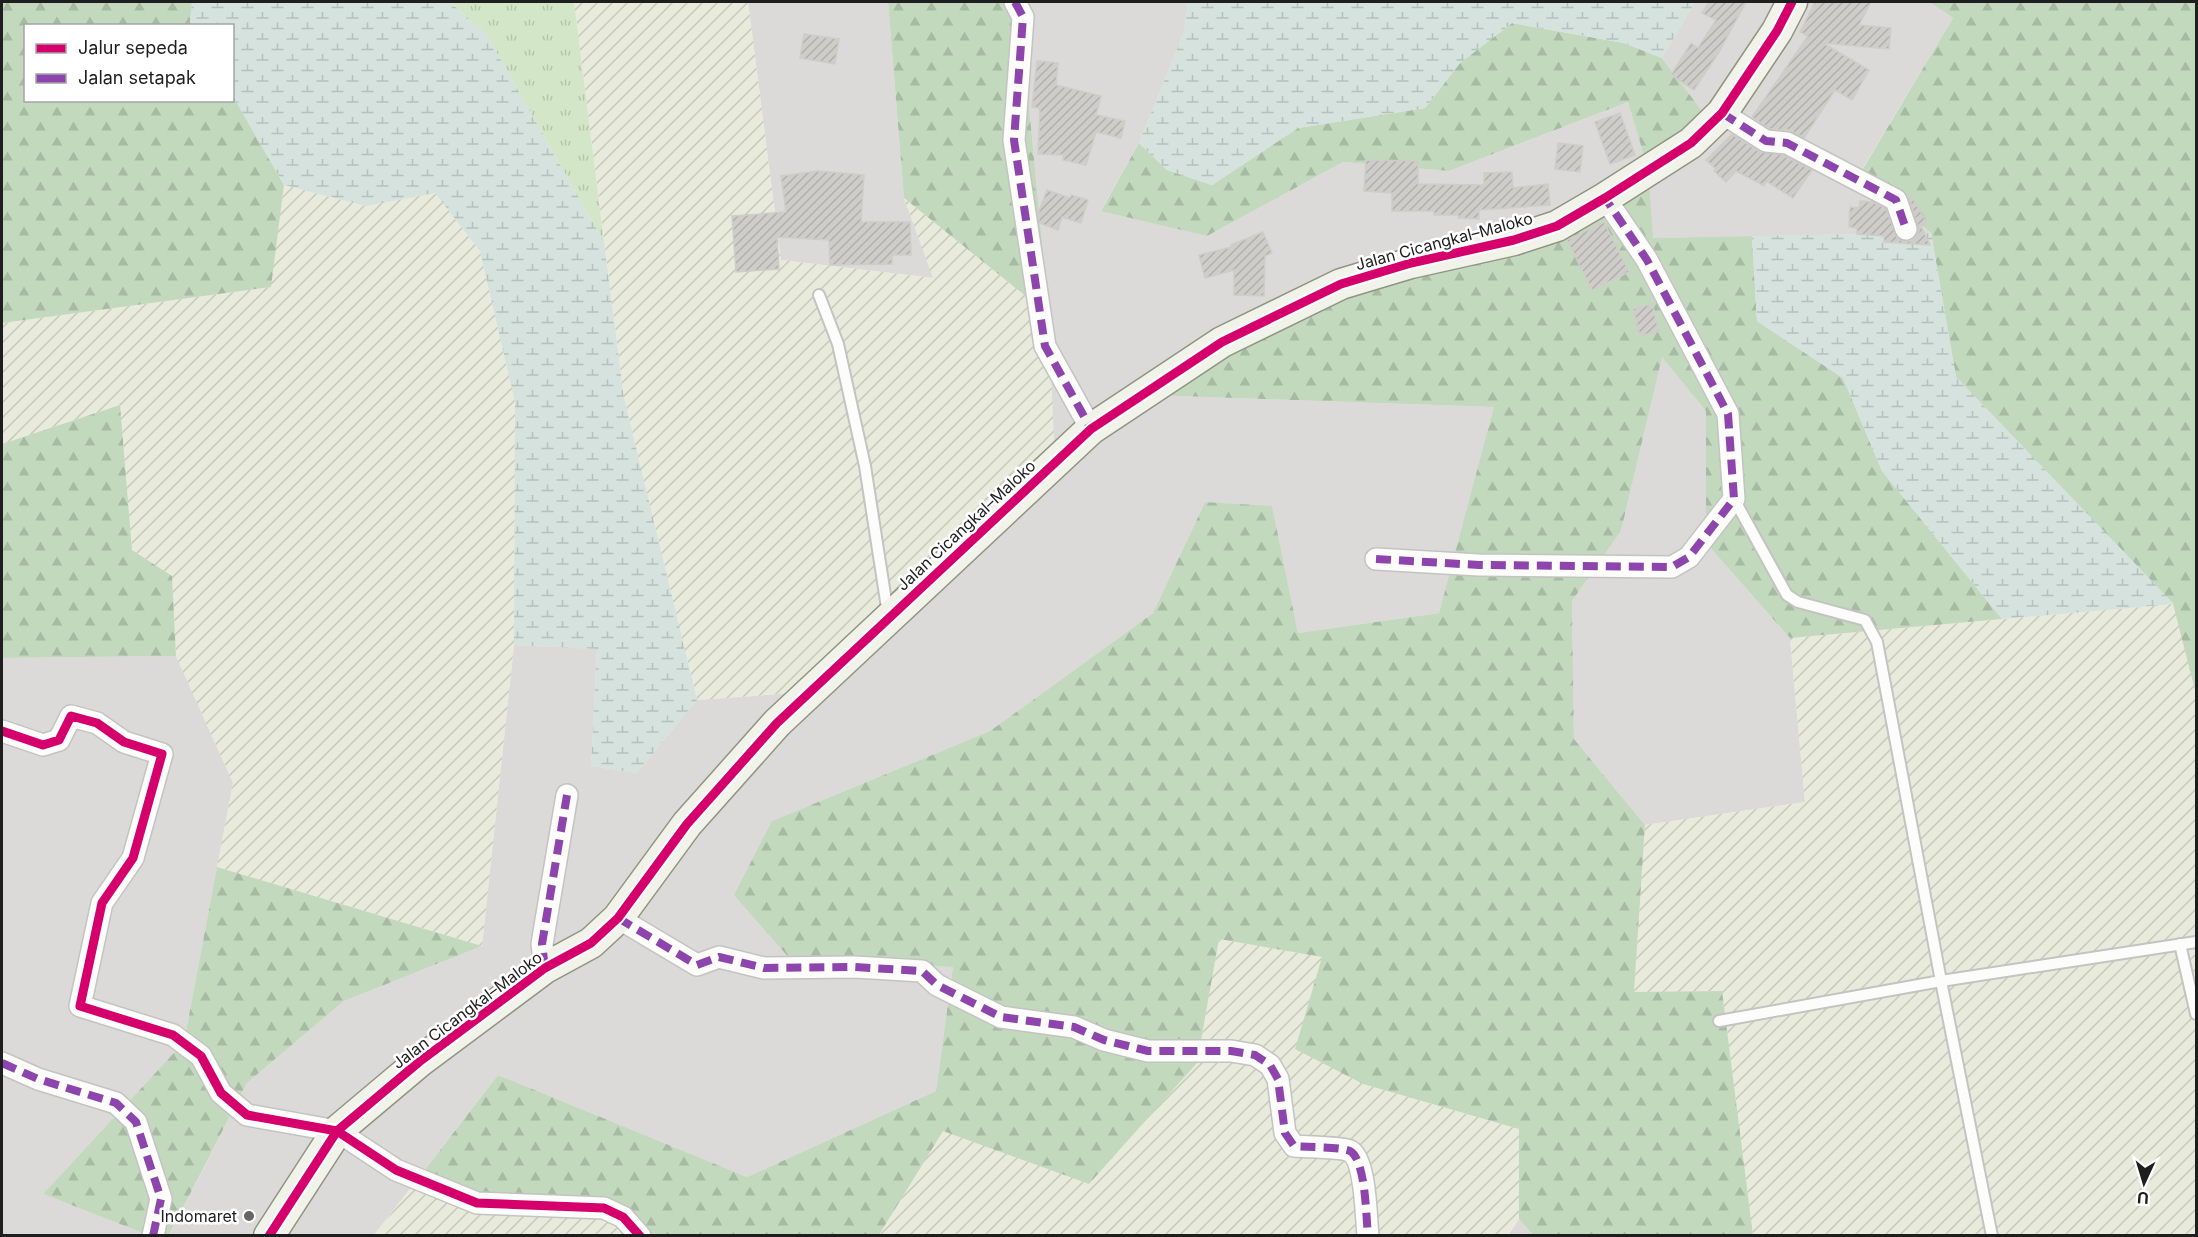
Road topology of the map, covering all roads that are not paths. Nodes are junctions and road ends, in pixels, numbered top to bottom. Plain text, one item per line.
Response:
1 (1015, 2) edge
2 (1792, 2) edge
3 (1722, 113) junction
4 (1605, 198) junction
5 (1906, 229) dead end
6 (819, 296) dead end
7 (1091, 429) junction
8 (1734, 499) junction
9 (1376, 559) dead end
10 (889, 618) junction
11 (2, 732) edge
12 (567, 795) dead end
13 (618, 918) junction
14 (2196, 942) edge
15 (2180, 944) junction
16 (545, 968) junction
17 (1941, 981) junction
18 (2196, 1014) edge
19 (1719, 1021) dead end
20 (2, 1063) edge
21 (337, 1131) junction
22 (153, 1236) edge
23 (269, 1236) edge
24 (640, 1236) edge
25 (1368, 1236) edge
26 (1992, 1236) edge

1 - 7 street
2 - 3 street, Jalan Cicangkal–Maloko
3 - 4 street, Jalan Cicangkal–Maloko
3 - 5 street
4 - 7 street, Jalan Cicangkal–Maloko
4 - 8 street
6 - 10 lane
7 - 10 street, Jalan Cicangkal–Maloko
8 - 9 street
8 - 17 lane
10 - 13 street, Jalan Cicangkal–Maloko
11 - 21 street
12 - 16 street
13 - 16 street, Jalan Cicangkal–Maloko
13 - 25 street
14 - 15 lane
15 - 17 lane
15 - 18 lane
16 - 21 street, Jalan Cicangkal–Maloko
17 - 19 lane
17 - 26 lane
20 - 22 street
21 - 23 street, Jalan Cicangkal–Maloko
21 - 24 street

